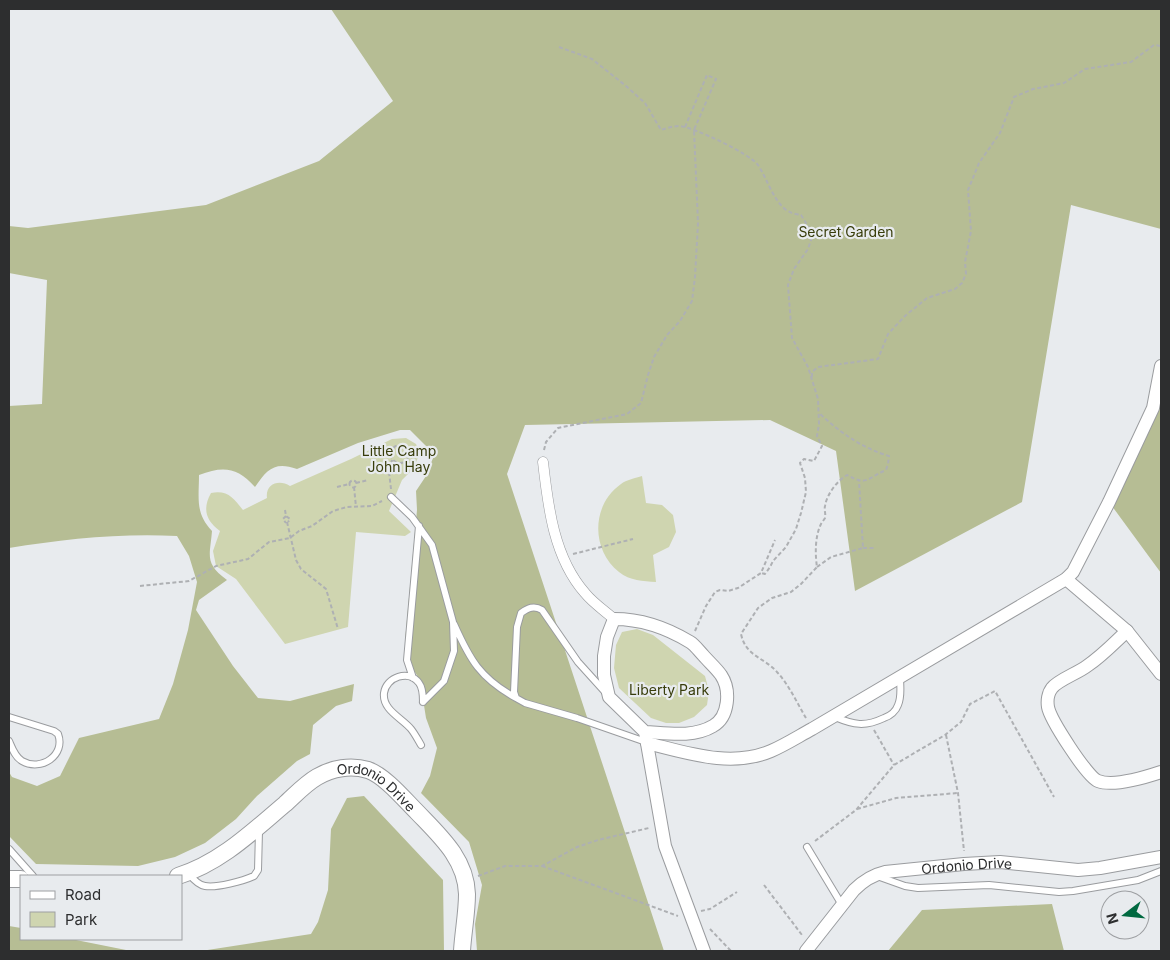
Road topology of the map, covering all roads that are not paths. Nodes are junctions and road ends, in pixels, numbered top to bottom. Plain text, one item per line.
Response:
1 (1161, 366) edge
2 (542, 462) road end
3 (391, 497) road end
4 (418, 526) junction
5 (1066, 579) junction
6 (614, 619) junction
7 (453, 622) junction
8 (1127, 631) junction
9 (1161, 674) edge
10 (900, 676) junction
11 (410, 677) junction
12 (609, 696) junction
13 (516, 698) junction
14 (834, 716) junction
15 (9, 717) edge
16 (646, 737) junction
17 (9, 741) edge
18 (421, 745) dead end
19 (1161, 772) edge
20 (259, 826) junction
21 (807, 847) road end
22 (9, 849) edge
23 (1161, 858) edge
24 (1161, 871) edge
25 (32, 875) edge
26 (183, 875) edge
27 (873, 875) junction
28 (842, 905) junction
29 (806, 945) edge
30 (462, 951) edge
31 (704, 951) edge

1 - 5 street
2 - 6 street
3 - 4 lane
4 - 7 lane
4 - 11 lane
5 - 8 street
5 - 10 street
6 - 12 street
6 - 16 street
7 - 11 lane
7 - 13 lane
8 - 9 street
8 - 19 street
10 - 14 street
10 - 14 lane
11 - 18 lane
12 - 13 lane
12 - 16 street
13 - 16 lane
14 - 16 street
15 - 17 lane
16 - 31 street
20 - 26 street, Ordonio Drive
20 - 26 lane
20 - 30 street, Ordonio Drive
21 - 28 lane
22 - 25 lane
23 - 27 street, Ordonio Drive
24 - 27 lane
27 - 28 street, Ordonio Drive
28 - 29 street, Ordonio Drive

